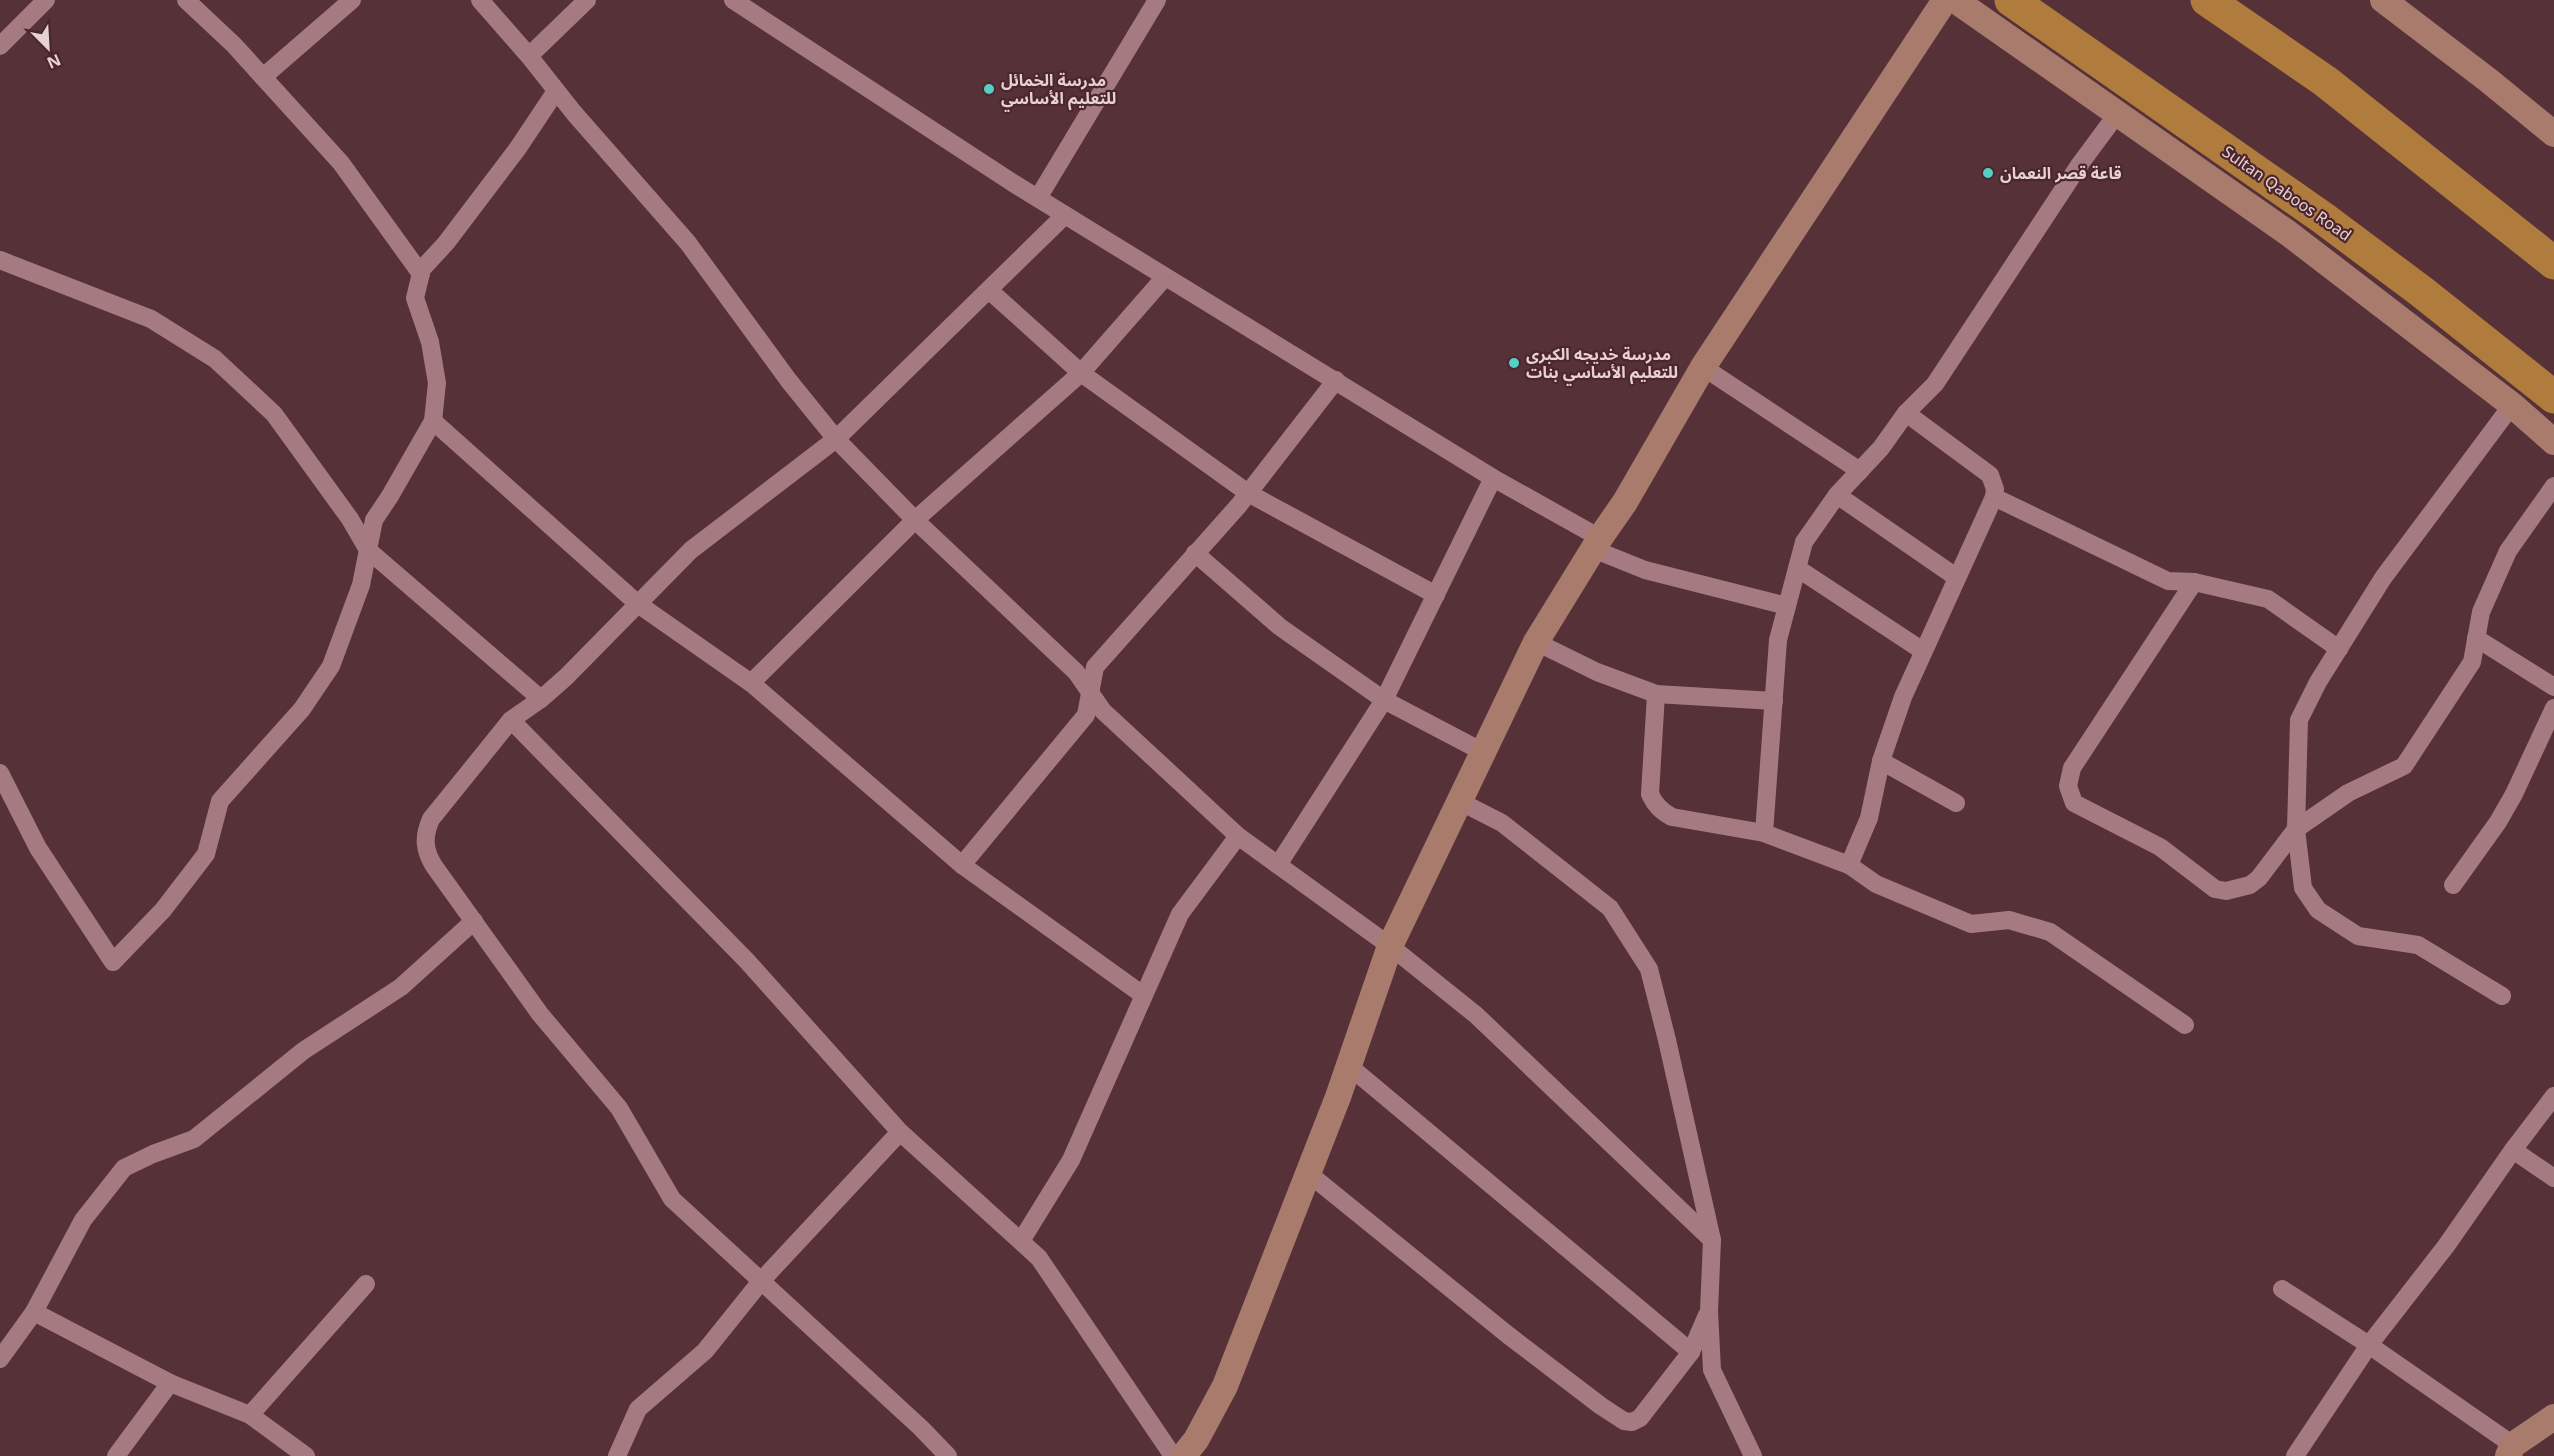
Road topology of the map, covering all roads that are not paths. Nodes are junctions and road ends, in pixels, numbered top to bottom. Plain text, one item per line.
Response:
1 (46, 0) edge
2 (186, 0) edge
3 (352, 0) edge
4 (480, 0) edge
5 (587, 0) edge
6 (733, 0) edge
7 (1157, 0) edge
8 (1945, 0) edge
9 (1955, 0) edge
10 (2012, 0) edge
11 (2207, 0) edge
12 (2383, 0) edge
13 (0, 45) edge
14 (529, 56) junction
15 (263, 77) junction
16 (556, 91) junction
17 (2117, 114) junction
18 (2554, 134) edge
19 (1038, 198) junction
20 (1065, 215) junction
21 (0, 260) edge
22 (2554, 263) edge
23 (421, 274) junction
24 (1165, 277) junction
25 (990, 291) junction
26 (1702, 367) junction
27 (1081, 373) junction
28 (1336, 380) junction
29 (2554, 397) edge
30 (2512, 405) junction
31 (1906, 413) junction
32 (433, 421) junction
33 (836, 439) junction
34 (2554, 442) edge
35 (1860, 471) junction
36 (1493, 478) junction
37 (2554, 486) edge
38 (1248, 493) junction
39 (1838, 495) junction
40 (1994, 497) junction
41 (915, 520) junction
42 (1597, 543) junction
43 (368, 550) junction
44 (1195, 553) junction
45 (1797, 568) junction
46 (1956, 577) junction
47 (2194, 582) junction
48 (1436, 595) junction
49 (638, 604) junction
50 (1787, 606) junction
51 (2476, 638) junction
52 (1536, 642) junction
53 (2339, 649) junction
54 (1923, 651) junction
55 (750, 683) junction
56 (2554, 687) edge
57 (1090, 692) junction
58 (1656, 694) junction
59 (541, 699) junction
60 (1384, 700) junction
61 (1774, 701) junction
62 (2554, 708) edge
63 (511, 720) junction
64 (1483, 752) junction
65 (1881, 761) junction
66 (0, 772) edge
67 (1459, 801) junction
68 (1956, 803) dead end
69 (2296, 829) junction
70 (1764, 833) junction
71 (1238, 836) junction
72 (962, 865) junction
73 (1278, 865) junction
74 (1849, 865) junction
75 (2453, 885) dead end
76 (474, 921) junction
77 (1390, 946) junction
78 (1143, 995) junction
79 (2502, 996) dead end
80 (2185, 1025) dead end
81 (1349, 1066) junction
82 (2554, 1096) edge
83 (900, 1132) junction
84 (2513, 1150) junction
85 (1308, 1173) junction
86 (2554, 1178) edge
87 (1712, 1240) junction
88 (1021, 1241) junction
89 (762, 1281) junction
90 (366, 1284) dead end
91 (2282, 1289) dead end
92 (1709, 1311) junction
93 (34, 1312) junction
94 (2369, 1345) junction
95 (1691, 1352) junction
96 (0, 1359) edge
97 (170, 1383) junction
98 (250, 1414) junction
99 (2554, 1416) edge
100 (2511, 1451) edge
101 (620, 1454) edge
102 (116, 1456) edge
103 (306, 1456) edge
104 (948, 1456) edge
105 (1173, 1456) edge
106 (1183, 1456) edge
107 (1753, 1456) edge
108 (2295, 1456) edge

1 - 13 street
2 - 15 street
3 - 15 street
4 - 14 street
5 - 14 street
6 - 19 street
7 - 19 street
8 - 26 street
9 - 17 street
10 - 29 highway, Sultan Qaboos Road
11 - 22 highway
12 - 18 street
14 - 16 street
15 - 23 street
16 - 23 street
16 - 33 street
17 - 30 street
17 - 31 street
19 - 20 street
20 - 24 street
20 - 25 street
21 - 43 street
23 - 32 street
24 - 27 street
24 - 28 street
25 - 27 street
25 - 33 street
26 - 35 street
26 - 42 street
27 - 38 street
27 - 41 street
28 - 36 street
28 - 38 street
30 - 34 street
30 - 53 street
31 - 35 street
31 - 40 street
32 - 43 street
32 - 49 street
33 - 41 street
33 - 49 street
35 - 39 street
36 - 42 street
36 - 48 street
37 - 51 street
38 - 44 street
38 - 48 street
39 - 45 street
39 - 46 street
40 - 46 street
40 - 47 street
41 - 55 street
41 - 57 street
42 - 50 street
42 - 52 street
43 - 59 street
43 - 66 street
44 - 57 street
44 - 60 street
45 - 50 street
45 - 54 street
46 - 54 street
47 - 53 street
47 - 69 street
48 - 60 street
49 - 55 street
49 - 59 street
50 - 61 street
51 - 56 street
51 - 69 street
52 - 58 street
52 - 64 street
53 - 69 street
54 - 65 street
55 - 72 street
57 - 71 street
57 - 72 street
58 - 61 street
58 - 70 street
59 - 63 street
60 - 64 street
60 - 73 street
61 - 70 street
62 - 75 street
63 - 76 street
63 - 83 street
64 - 67 street
65 - 68 street
65 - 74 street
67 - 77 street
67 - 87 street
69 - 79 street
70 - 74 street
71 - 73 street
71 - 78 street
72 - 78 street
73 - 77 street
74 - 80 street
76 - 89 street
76 - 93 street
77 - 81 street
77 - 87 street
78 - 88 street
81 - 85 street
81 - 95 street
82 - 84 street
83 - 88 street
83 - 89 street
84 - 86 street
84 - 94 street
85 - 95 street
85 - 106 street
87 - 92 street
88 - 105 street
89 - 101 street
89 - 104 street
90 - 98 street
91 - 94 street
92 - 95 street
92 - 107 street
93 - 96 street
93 - 97 street
94 - 100 street
94 - 108 street
97 - 98 street
97 - 102 street
98 - 103 street
99 - 100 street

